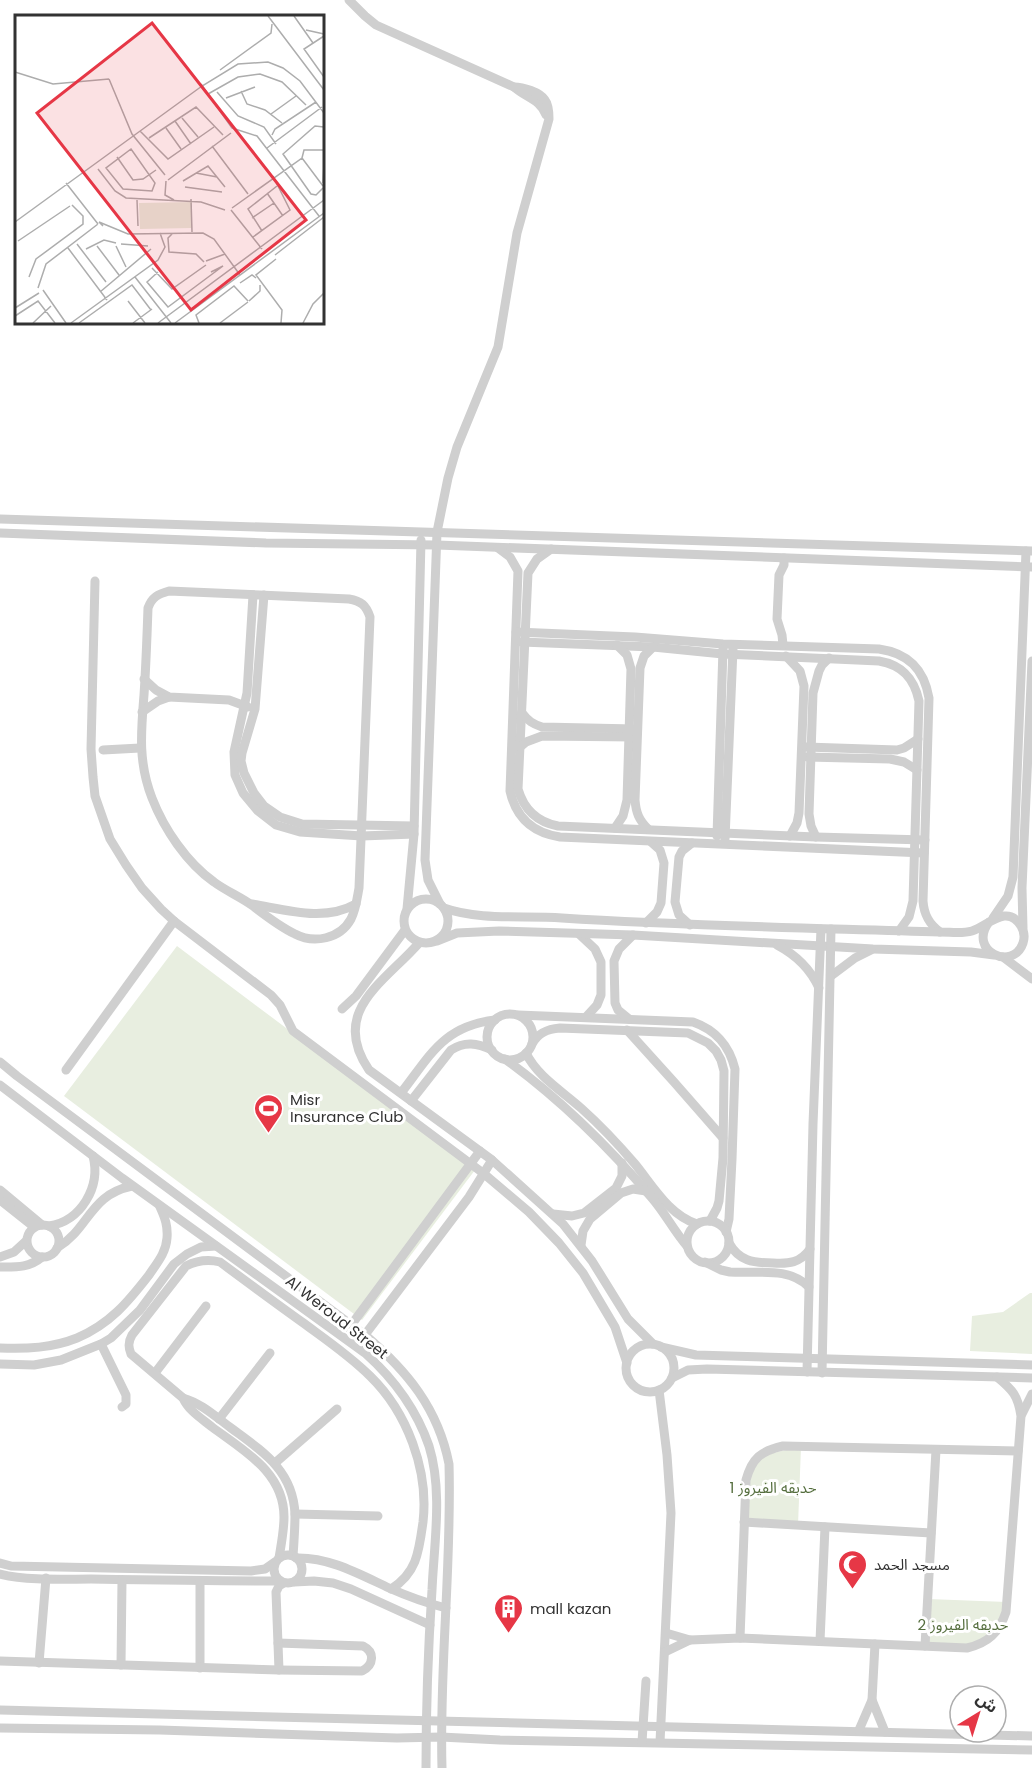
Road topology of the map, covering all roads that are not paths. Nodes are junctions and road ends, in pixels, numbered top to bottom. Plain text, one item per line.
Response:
1 (349, 0) edge
2 (0, 519) edge
3 (96, 522) junction
4 (422, 531) junction
5 (437, 532) junction
6 (0, 533) edge
7 (96, 537) junction
8 (421, 545) junction
9 (437, 545) junction
10 (496, 547) junction
11 (551, 549) junction
12 (1029, 551) edge
13 (784, 558) junction
14 (1029, 567) edge
15 (95, 581) dead end
16 (253, 595) junction
17 (264, 596) junction
18 (520, 637) junction
19 (617, 645) junction
20 (783, 645) junction
21 (654, 647) junction
22 (836, 648) junction
23 (728, 649) junction
24 (786, 656) junction
25 (832, 658) junction
26 (1032, 661) edge
27 (144, 679) junction
28 (925, 682) junction
29 (915, 686) junction
30 (1031, 686) edge
31 (252, 693) junction
32 (169, 697) junction
33 (229, 700) junction
34 (250, 708) junction
35 (142, 712) junction
36 (522, 713) junction
37 (633, 733) junction
38 (918, 739) junction
39 (520, 747) junction
40 (140, 748) junction
41 (103, 750) dead end
42 (806, 752) junction
43 (917, 770) junction
44 (615, 828) junction
45 (648, 829) junction
46 (362, 830) junction
47 (414, 830) junction
48 (721, 833) junction
49 (790, 836) junction
50 (816, 837) junction
51 (920, 840) junction
52 (651, 842) junction
53 (692, 843) junction
54 (721, 844) junction
55 (919, 853) junction
56 (250, 903) junction
57 (356, 904) junction
58 (442, 906) junction
59 (407, 909) junction
60 (287, 911) junction
61 (332, 913) junction
62 (991, 920) junction
63 (174, 921) junction
64 (646, 924) junction
65 (280, 925) junction
66 (690, 925) junction
67 (821, 929) junction
68 (831, 929) junction
69 (405, 930) junction
70 (899, 931) junction
71 (339, 932) junction
72 (940, 932) junction
73 (1024, 933) junction
74 (579, 934) junction
75 (633, 935) junction
76 (437, 941) junction
77 (419, 943) junction
78 (775, 944) junction
79 (820, 947) junction
80 (831, 947) junction
81 (1032, 947) edge
82 (873, 950) junction
83 (999, 956) junction
84 (831, 976) junction
85 (1032, 979) edge
86 (820, 990) junction
87 (342, 1009) dead end
88 (518, 1015) junction
89 (586, 1017) junction
90 (629, 1019) junction
91 (495, 1020) junction
92 (627, 1030) junction
93 (529, 1048) junction
94 (492, 1050) junction
95 (505, 1059) junction
96 (0, 1062) edge
97 (66, 1070) dead end
98 (0, 1085) edge
99 (401, 1093) junction
100 (45, 1097) junction
101 (411, 1101) junction
102 (34, 1110) junction
103 (723, 1138) junction
104 (480, 1151) junction
105 (93, 1156) junction
106 (492, 1160) junction
107 (622, 1163) junction
108 (471, 1164) junction
109 (483, 1173) junction
110 (132, 1186) junction
111 (0, 1190) edge
112 (646, 1191) junction
113 (0, 1200) edge
114 (159, 1205) junction
115 (553, 1214) junction
116 (710, 1221) junction
117 (697, 1224) junction
118 (42, 1226) junction
119 (726, 1232) junction
120 (27, 1241) junction
121 (729, 1243) junction
122 (581, 1245) junction
123 (216, 1246) junction
124 (687, 1246) junction
125 (57, 1248) junction
126 (810, 1249) junction
127 (0, 1257) edge
128 (42, 1257) junction
129 (705, 1262) junction
130 (0, 1267) edge
131 (809, 1287) junction
132 (206, 1306) dead end
133 (351, 1325) junction
134 (365, 1335) junction
135 (343, 1337) junction
136 (101, 1344) junction
137 (657, 1346) junction
138 (356, 1347) junction
139 (0, 1348) edge
140 (270, 1353) dead end
141 (808, 1358) junction
142 (822, 1358) junction
143 (627, 1363) junction
144 (0, 1364) edge
145 (1032, 1365) edge
146 (807, 1372) junction
147 (822, 1372) junction
148 (155, 1373) junction
149 (997, 1377) junction
150 (672, 1378) junction
151 (1032, 1378) edge
152 (659, 1390) junction
153 (1032, 1394) edge
154 (183, 1398) junction
155 (123, 1407) dead end
156 (337, 1409) dead end
157 (1021, 1416) junction
158 (219, 1419) junction
159 (250, 1442) junction
160 (936, 1450) junction
161 (243, 1451) junction
162 (1018, 1451) junction
163 (275, 1463) junction
164 (295, 1514) junction
165 (378, 1516) dead end
166 (744, 1522) junction
167 (825, 1527) junction
168 (931, 1533) junction
169 (295, 1557) junction
170 (277, 1560) junction
171 (0, 1563) edge
172 (0, 1574) edge
173 (46, 1578) junction
174 (122, 1580) junction
175 (200, 1581) junction
176 (286, 1582) junction
177 (391, 1589) junction
178 (431, 1604) junction
179 (446, 1608) junction
180 (430, 1625) junction
181 (666, 1633) junction
182 (740, 1638) junction
183 (690, 1640) junction
184 (820, 1641) junction
185 (278, 1643) junction
186 (874, 1644) junction
187 (925, 1646) junction
188 (664, 1652) junction
189 (0, 1661) edge
190 (39, 1663) junction
191 (121, 1665) junction
192 (200, 1668) junction
193 (279, 1670) junction
194 (646, 1681) dead end
195 (872, 1700) junction
196 (0, 1710) edge
197 (426, 1720) junction
198 (440, 1721) junction
199 (643, 1726) junction
200 (661, 1726) junction
201 (0, 1728) edge
202 (860, 1730) junction
203 (885, 1732) junction
204 (1032, 1736) edge
205 (441, 1737) junction
206 (426, 1738) junction
207 (642, 1742) junction
208 (660, 1742) junction
209 (1032, 1750) edge
210 (426, 1768) edge
211 (442, 1768) edge

1 - 5 street
2 - 3 street
3 - 4 street
3 - 7 street
4 - 5 street
4 - 8 street
5 - 9 street
5 - 12 street
6 - 7 street
7 - 8 street
8 - 9 street
8 - 47 street
9 - 10 street
9 - 58 street
10 - 11 street
10 - 18 street
11 - 13 street
11 - 18 street
12 - 14 street
13 - 14 street
13 - 20 street
14 - 62 street
15 - 63 street
16 - 17 street
16 - 27 street
16 - 31 street
17 - 31 street
17 - 46 street
18 - 19 street
18 - 23 street
18 - 36 street
18 - 52 street
19 - 21 street
19 - 37 street
20 - 22 street
20 - 23 street
21 - 23 street
21 - 37 street
22 - 25 street
22 - 28 street
23 - 24 street
23 - 48 street
24 - 25 street
24 - 42 street
25 - 29 street
25 - 42 street
26 - 30 street
27 - 32 street
27 - 35 street
28 - 29 street
28 - 51 street
29 - 38 street
30 - 73 street
31 - 33 street
31 - 34 street
32 - 33 street
32 - 35 street
33 - 34 street
34 - 46 street
35 - 40 street
36 - 37 street
36 - 39 street
37 - 39 street
37 - 44 street
37 - 45 street
38 - 42 street
38 - 43 street
39 - 44 street
40 - 41 street
40 - 56 street
42 - 43 street
42 - 49 street
42 - 50 street
43 - 51 street
44 - 45 street
45 - 48 street
46 - 47 street
46 - 57 street
47 - 59 street
48 - 49 street
48 - 54 street
49 - 50 street
50 - 51 street
51 - 55 street
52 - 53 street
52 - 64 street
53 - 54 street
53 - 66 street
54 - 55 street
55 - 70 street
55 - 72 street
56 - 60 street
56 - 65 street
57 - 61 street
57 - 71 street
58 - 59 street
58 - 64 street
58 - 76 street
59 - 69 street
60 - 61 street
60 - 65 street
61 - 71 street
62 - 72 street
62 - 73 street
62 - 83 street
63 - 97 street
63 - 108 street
64 - 66 street
65 - 71 street
66 - 67 street
67 - 68 street
67 - 79 street
68 - 70 street
68 - 80 street
69 - 77 street
69 - 87 street
70 - 72 street
73 - 81 street
73 - 83 street
74 - 75 street
74 - 76 street
74 - 89 street
75 - 78 street
75 - 90 street
76 - 77 street
77 - 99 street
78 - 79 street
78 - 86 street
79 - 80 street
79 - 86 street
80 - 82 street
80 - 84 street
82 - 83 street
82 - 84 street
83 - 85 street
84 - 142 street
86 - 126 street
88 - 89 street
88 - 91 street
88 - 93 street
89 - 90 street
90 - 119 street
91 - 94 street
91 - 99 street
92 - 93 street
92 - 103 street
92 - 103 street
93 - 95 street
93 - 117 street
94 - 95 street
94 - 101 street
95 - 107 street
96 - 100 street, Al Weroud Street
98 - 102 street, Al Weroud Street
99 - 101 street
100 - 102 street
100 - 133 street, Al Weroud Street
101 - 104 street
102 - 105 street, Al Weroud Street
103 - 116 street
104 - 106 street
104 - 108 street
105 - 110 street, Al Weroud Street
105 - 118 street
106 - 109 street
106 - 115 street
107 - 112 street
107 - 115 street
108 - 109 street
108 - 133 street
109 - 134 street
109 - 143 street
110 - 114 street, Al Weroud Street
110 - 125 street
111 - 118 street
112 - 122 street
112 - 124 street
113 - 118 street
114 - 123 street, Al Weroud Street
114 - 139 street
115 - 122 street
116 - 117 street
116 - 119 street
117 - 124 street
118 - 120 street
118 - 125 street
119 - 121 street
120 - 127 street
120 - 128 street
121 - 126 street
121 - 129 street
122 - 137 street
123 - 135 street, Al Weroud Street
123 - 136 street
124 - 129 street
125 - 128 street
126 - 131 street
128 - 130 street
129 - 131 street
131 - 141 street
132 - 148 street
133 - 134 street, Al Weroud Street
133 - 135 street
134 - 138 street
134 - 179 street, Al Weroud Street
135 - 138 street, Al Weroud Street
136 - 144 street
136 - 155 street
137 - 141 street
137 - 143 street
137 - 150 street
138 - 178 street, Al Weroud Street
140 - 158 street
141 - 142 street
141 - 146 street
142 - 145 street
142 - 147 street
143 - 152 street
146 - 147 street
146 - 150 street
147 - 149 street
148 - 154 street
148 - 177 street
149 - 151 street
149 - 157 street
150 - 152 street
152 - 181 street
153 - 157 street
154 - 158 street
154 - 161 street
156 - 163 street
157 - 162 street
158 - 159 street
159 - 161 street
159 - 163 street
160 - 162 street
160 - 166 street
160 - 168 street
161 - 170 street
162 - 187 street
163 - 164 street
164 - 165 street
164 - 169 street
166 - 167 street
166 - 182 street
167 - 168 street
167 - 184 street
168 - 187 street
169 - 170 street
169 - 176 street
169 - 177 street
170 - 171 street
170 - 176 street
172 - 173 street
173 - 174 street
173 - 190 street
174 - 175 street
174 - 191 street
175 - 176 street
175 - 192 street
176 - 180 street
176 - 185 street
177 - 178 street
178 - 179 street
178 - 180 street, Al Weroud Street
179 - 198 street, Al Weroud Street
180 - 197 street, Al Weroud Street
181 - 183 street
181 - 188 street
182 - 183 street
182 - 184 street
183 - 188 street
184 - 186 street
185 - 193 street
185 - 193 street
186 - 187 street
186 - 195 street
188 - 200 street
189 - 190 street
190 - 191 street
191 - 192 street
192 - 193 street
194 - 199 street
195 - 202 street
195 - 203 street
196 - 197 street
197 - 198 street
197 - 206 street, Al Weroud Street
198 - 199 street
198 - 205 street, Al Weroud Street
199 - 200 street
199 - 207 street
200 - 202 street
200 - 208 street
201 - 206 street
202 - 203 street
203 - 204 street
205 - 206 street
205 - 207 street
205 - 211 street, Al Weroud Street
206 - 210 street, Al Weroud Street
207 - 208 street
208 - 209 street

